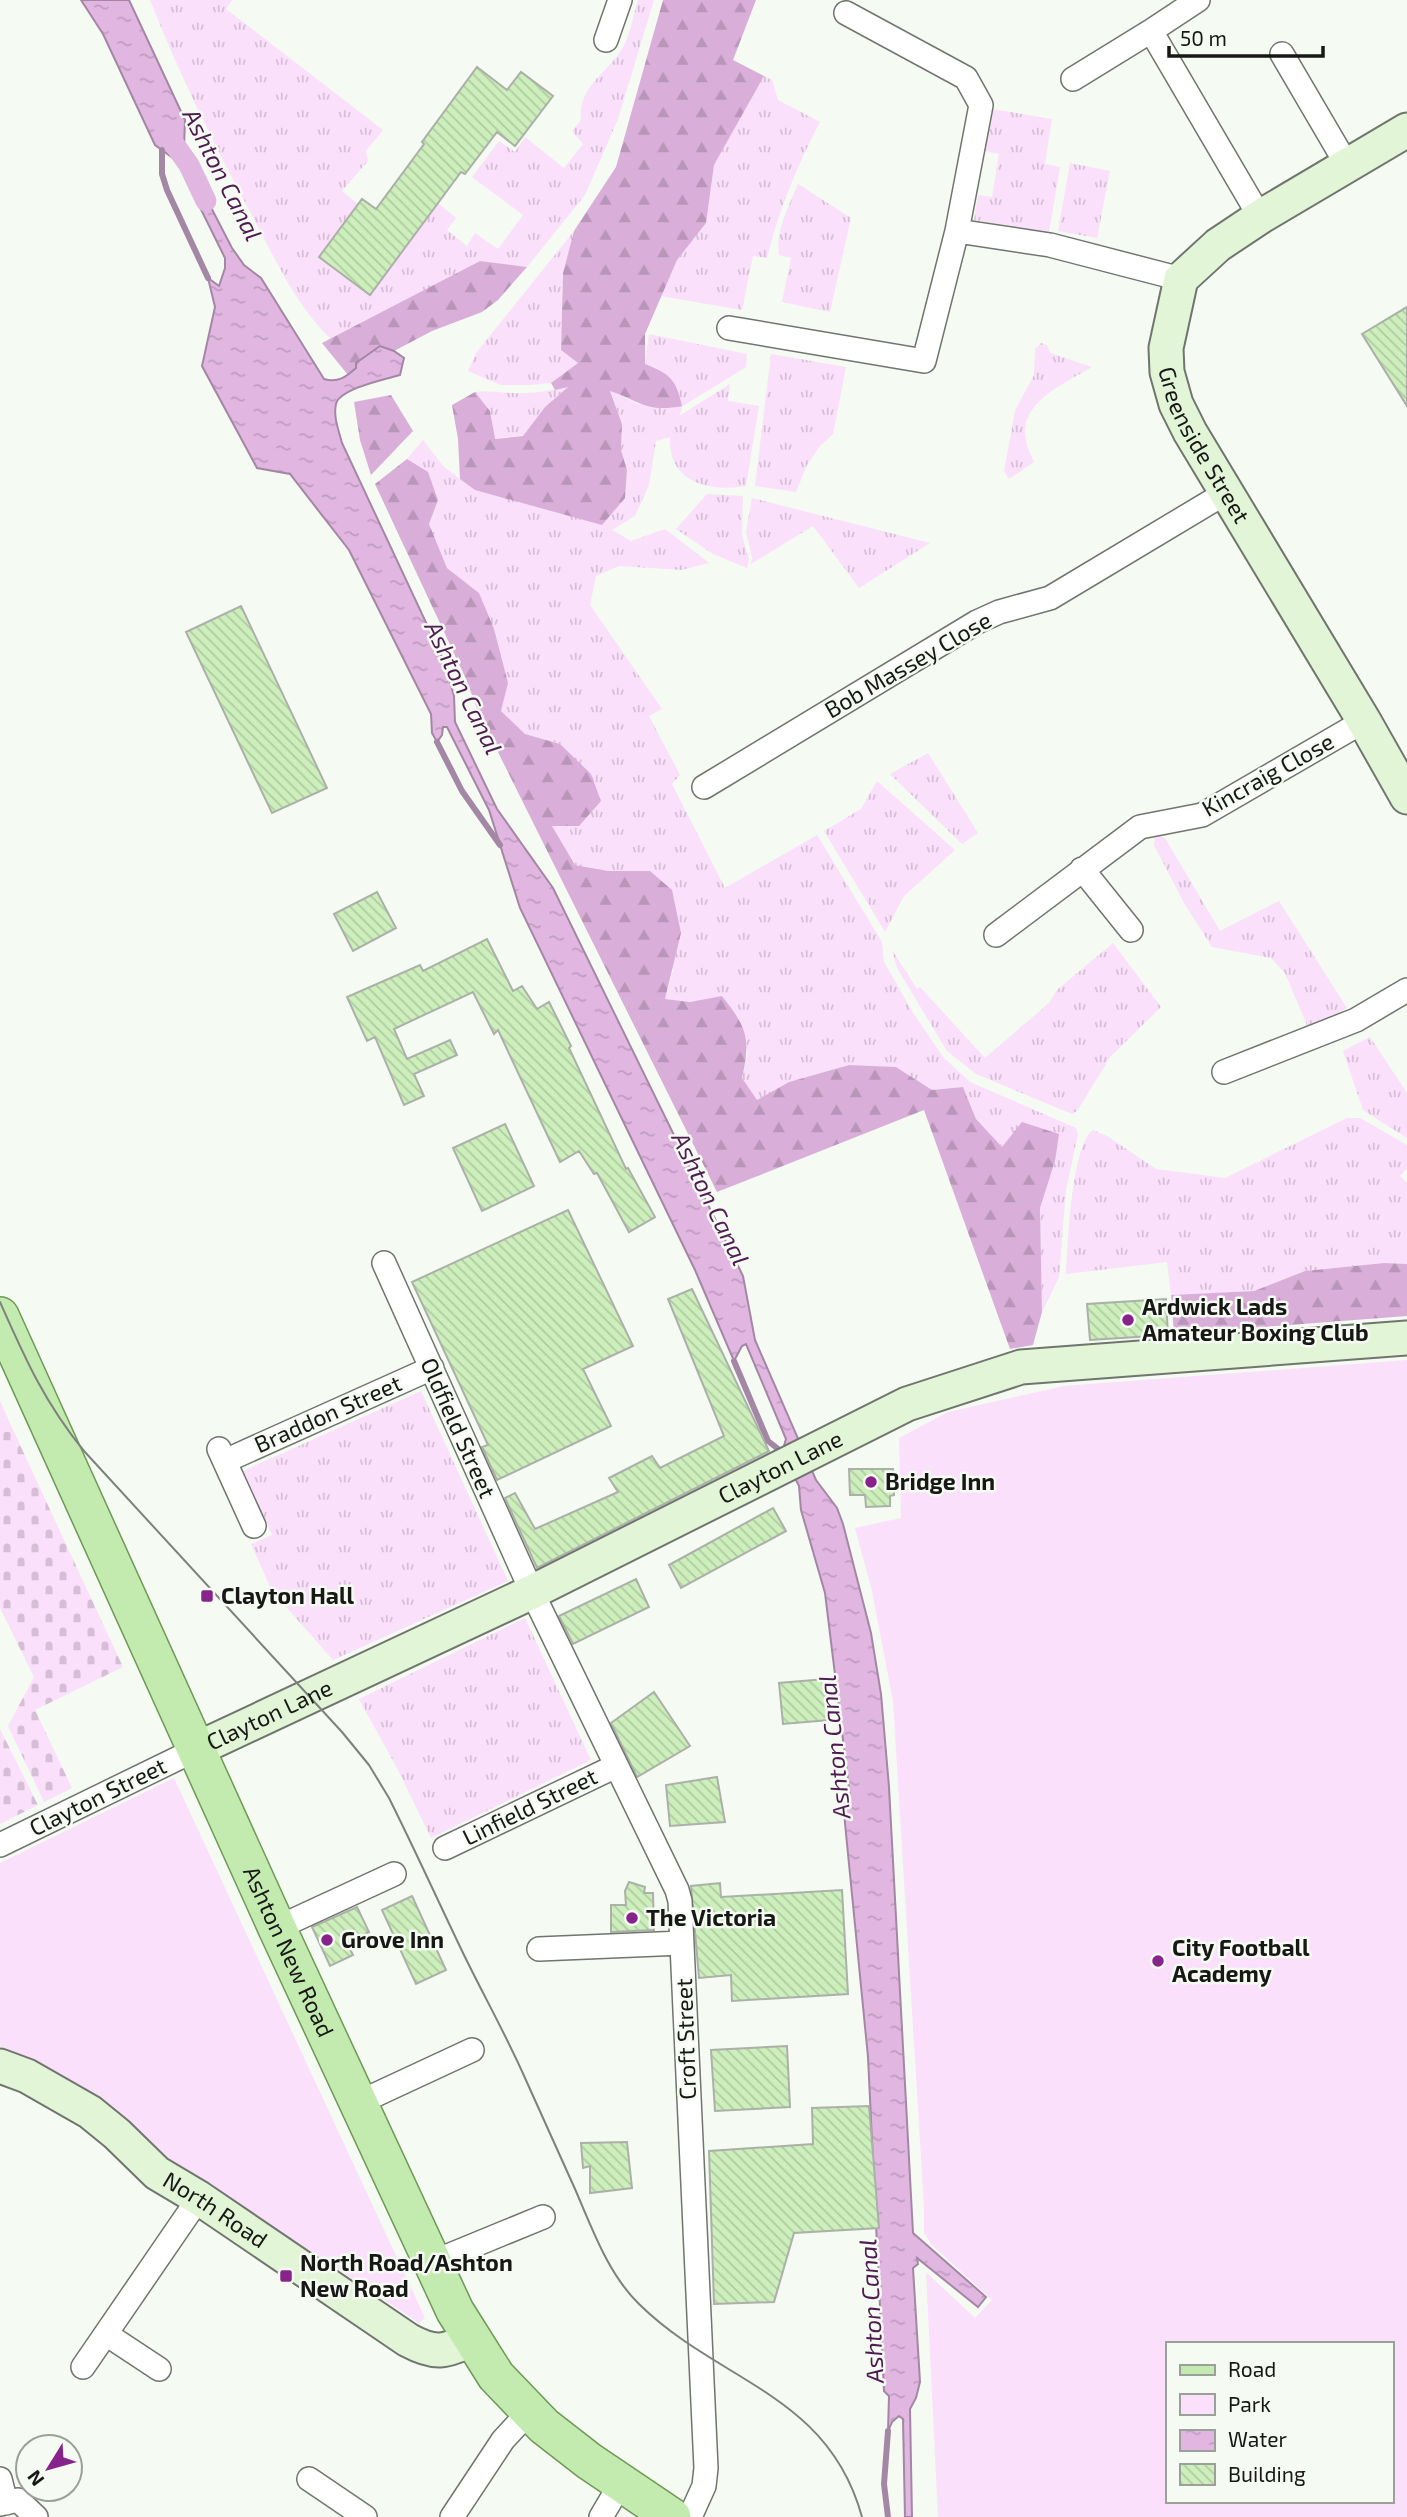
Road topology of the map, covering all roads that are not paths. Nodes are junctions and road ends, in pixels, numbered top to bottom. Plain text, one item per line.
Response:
1 (620, 0) edge
2 (1198, 0) edge
3 (846, 13) dead end
4 (1151, 31) junction
5 (606, 40) dead end
6 (1282, 54) dead end
7 (1073, 79) dead end
8 (1407, 130) edge
9 (1347, 165) junction
10 (1260, 217) junction
11 (957, 231) junction
12 (1181, 279) junction
13 (729, 328) dead end
14 (1227, 492) junction
15 (1364, 721) junction
16 (704, 787) dead end
17 (1407, 797) edge
18 (1082, 869) junction
19 (1130, 930) dead end
20 (996, 935) dead end
21 (1407, 990) edge
22 (1224, 1072) dead end
23 (384, 1264) dead end
24 (0, 1316) edge
25 (1407, 1338) edge
26 (432, 1368) junction
27 (254, 1526) dead end
28 (532, 1592) junction
29 (197, 1749) junction
30 (616, 1766) junction
31 (0, 1846) edge
32 (444, 1848) dead end
33 (394, 1874) dead end
34 (277, 1928) junction
35 (682, 1943) junction
36 (539, 1949) dead end
37 (472, 2050) dead end
38 (0, 2066) edge
39 (358, 2103) junction
40 (199, 2198) junction
41 (543, 2217) dead end
42 (431, 2263) junction
43 (106, 2334) junction
44 (472, 2339) junction
45 (83, 2367) dead end
46 (159, 2369) dead end
47 (529, 2412) junction
48 (0, 2479) edge
49 (309, 2479) dead end
50 (621, 2483) junction
51 (3, 2503) edge
52 (36, 2517) edge
53 (365, 2517) edge
54 (452, 2517) edge
55 (601, 2517) edge
56 (672, 2517) edge
57 (690, 2517) edge

1 - 5 street
2 - 4 street
3 - 11 street
4 - 7 street
4 - 10 street
6 - 9 street
8 - 9 street
9 - 10 street
10 - 12 street
11 - 12 street
11 - 13 street
12 - 14 street, Greenside Street
14 - 15 street, Greenside Street
14 - 16 street, Bob Massey Close
15 - 17 street, Greenside Street
15 - 18 street, Kincraig Close
18 - 19 street
18 - 20 street, Kincraig Close
21 - 22 street
23 - 26 street, Oldfield Street
24 - 29 main road, Ashton New Road
25 - 28 street, Clayton Lane
26 - 27 street, Braddon Street
26 - 28 street, Oldfield Street
28 - 29 street, Clayton Lane
28 - 30 street, Croft Street
29 - 31 street, Clayton Street
29 - 34 main road, Ashton New Road
30 - 32 street, Linfield Street
30 - 35 street, Croft Street
33 - 34 street
34 - 39 main road, Ashton New Road
35 - 36 street
35 - 57 street, Croft Street
37 - 39 street
38 - 40 street, North Road
39 - 42 main road, Ashton New Road
40 - 43 street
40 - 44 street, North Road
41 - 42 street
42 - 44 main road, Ashton New Road
43 - 45 street
43 - 46 street
44 - 47 main road, Ashton New Road
47 - 50 main road, Ashton New Road
47 - 54 street
48 - 51 street
49 - 53 street
50 - 55 street
50 - 56 main road, Ashton New Road
51 - 52 street

